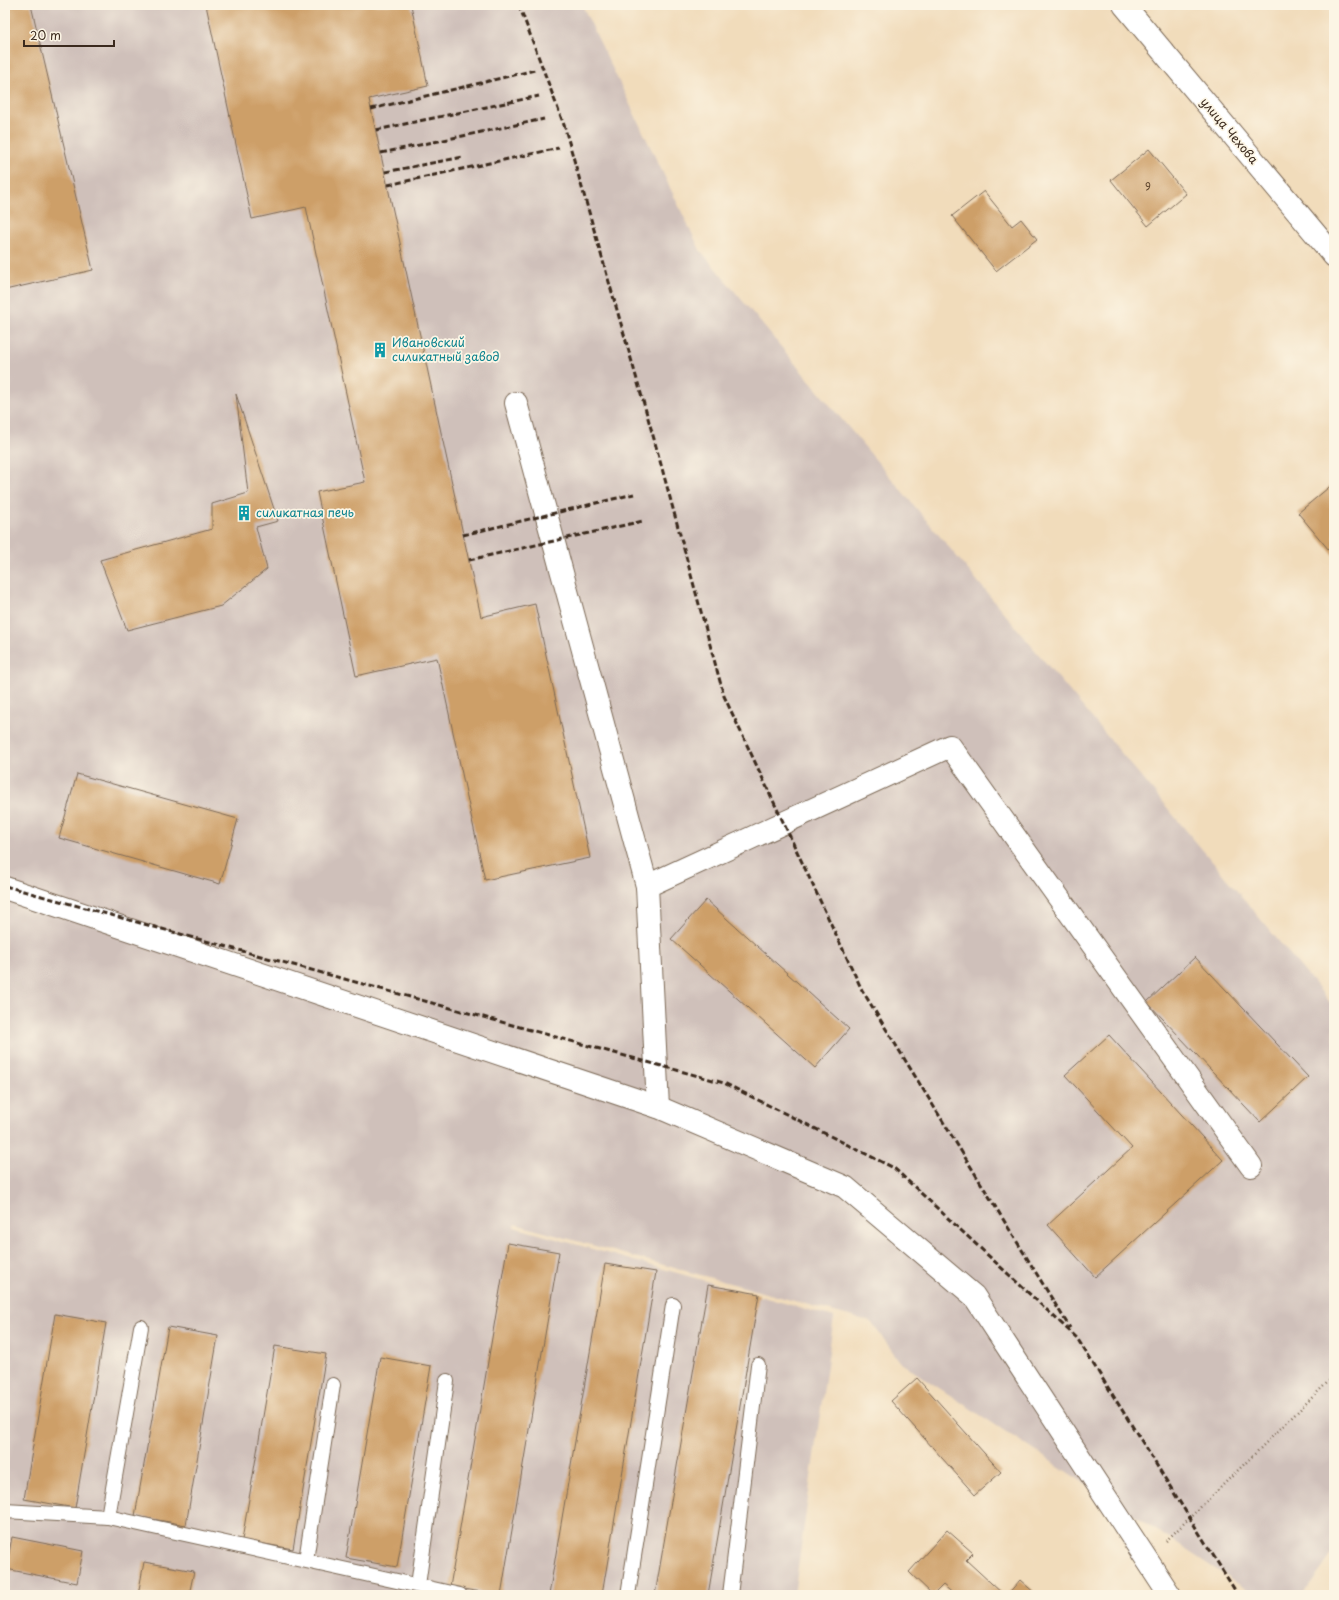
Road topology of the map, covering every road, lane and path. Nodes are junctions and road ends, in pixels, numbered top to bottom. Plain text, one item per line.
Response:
1 (1124, 5) edge
2 (1334, 256) edge
3 (516, 403) dead end
4 (648, 886) junction
5 (5, 888) edge
6 (658, 1107) junction
7 (1251, 1166) dead end
8 (673, 1305) dead end
9 (141, 1327) dead end
10 (758, 1365) dead end
11 (1334, 1376) edge
12 (447, 1381) dead end
13 (333, 1385) dead end
14 (5, 1511) edge
15 (108, 1517) junction
16 (306, 1560) junction
17 (1147, 1560) junction
18 (418, 1585) junction
19 (460, 1595) edge
20 (628, 1595) edge
21 (730, 1595) edge
22 (1170, 1595) edge

1 - 2 street, улица Чехова
3 - 4 street
4 - 6 street
4 - 7 street
5 - 6 street
6 - 17 street
8 - 20 lane
9 - 15 lane
10 - 21 lane
11 - 17 path
12 - 18 lane
13 - 16 lane
14 - 15 lane
15 - 16 lane
16 - 18 lane
17 - 22 street
18 - 19 lane

